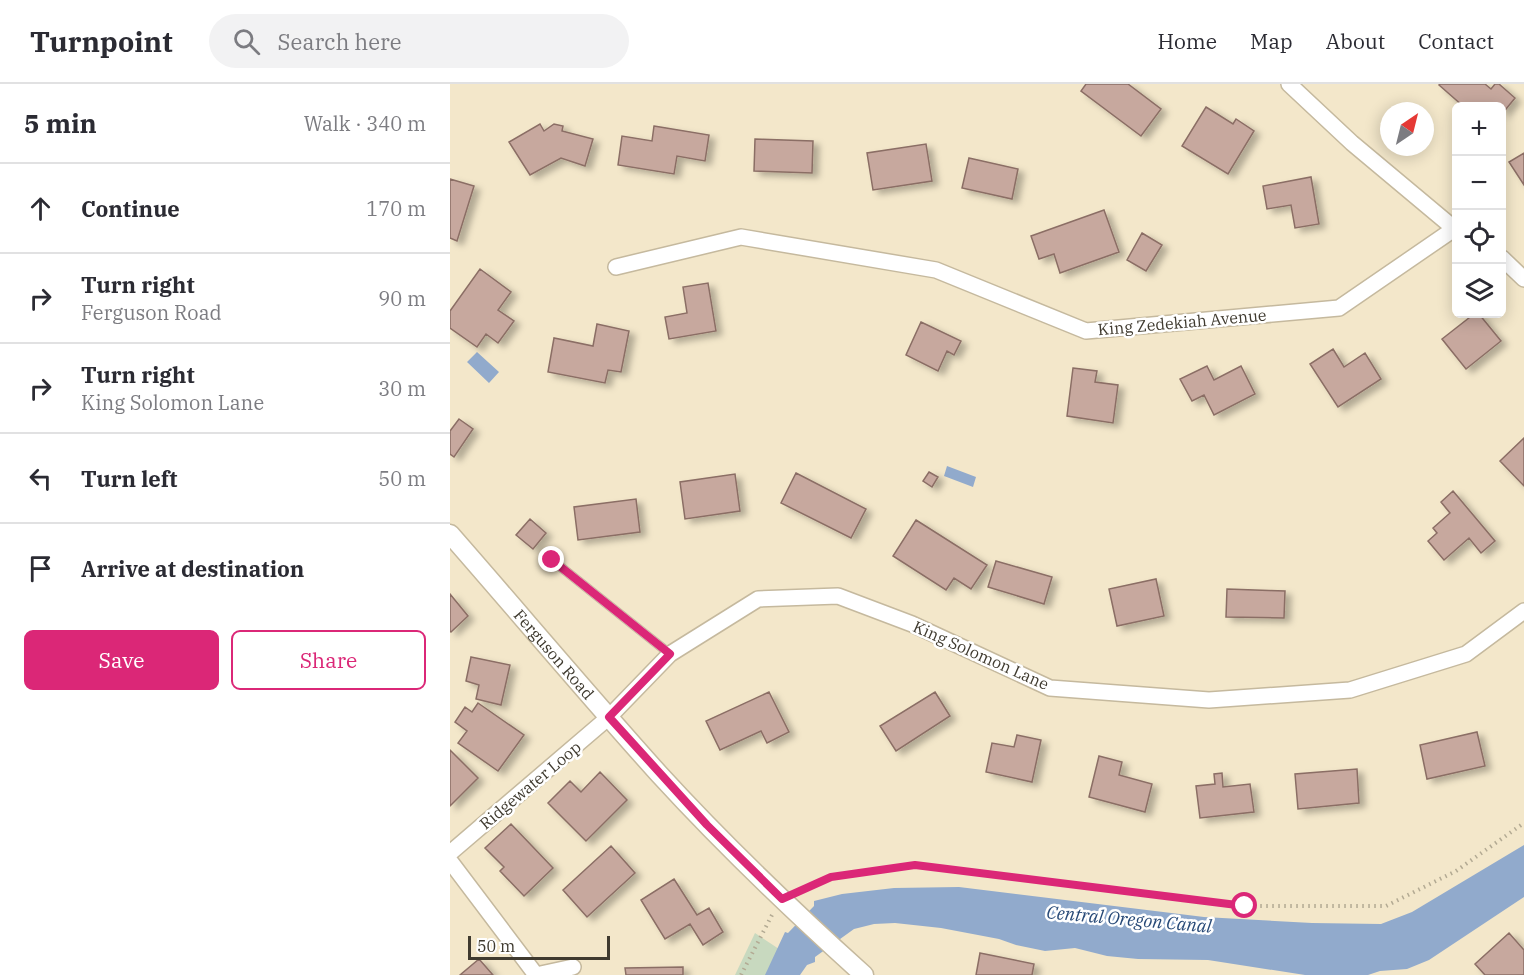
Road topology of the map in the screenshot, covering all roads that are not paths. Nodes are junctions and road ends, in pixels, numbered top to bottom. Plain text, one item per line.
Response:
1 (1289, 84) edge
2 (1452, 227) edge
3 (1452, 232) edge
4 (1506, 260) edge
5 (616, 267) dead end
6 (1524, 279) edge
7 (450, 534) edge
8 (552, 560) dead end
9 (1524, 611) edge
10 (670, 654) junction
11 (609, 717) junction
12 (450, 853) edge
13 (450, 861) edge
14 (573, 967) dead end
15 (864, 975) edge

1 - 2 street
3 - 5 street, King Zedekiah Avenue
4 - 6 street
7 - 11 street, Ferguson Road
8 - 10 lane
9 - 10 street, King Solomon Lane
10 - 11 street, King Solomon Lane
11 - 12 street, Ridgewater Loop
11 - 15 street, Ferguson Road
13 - 14 street

